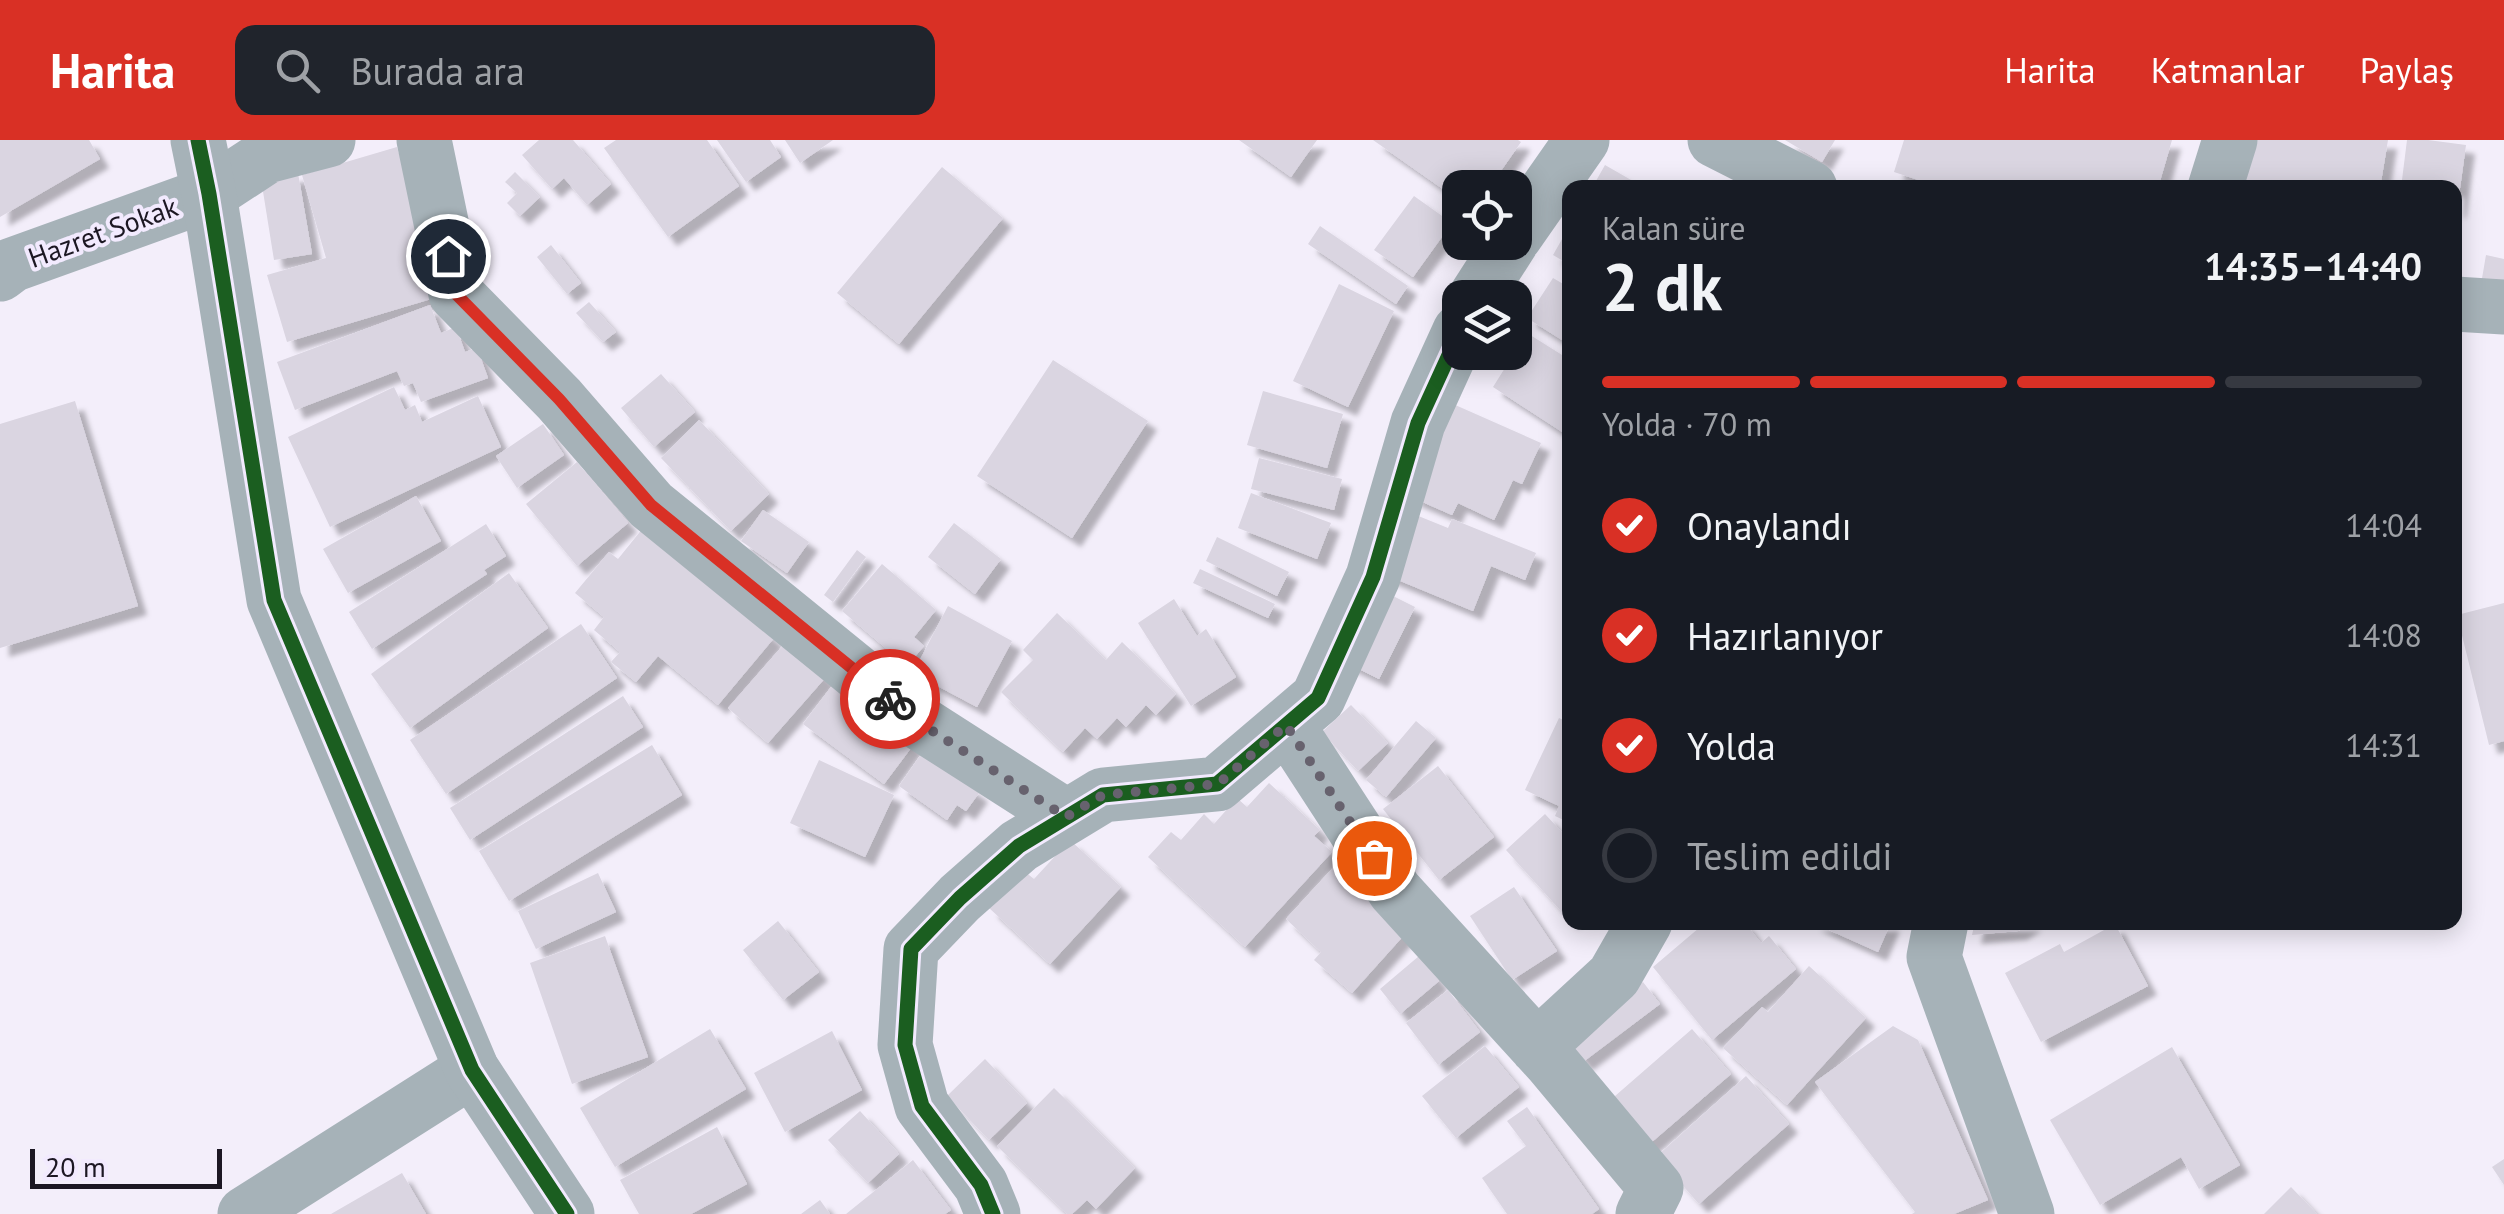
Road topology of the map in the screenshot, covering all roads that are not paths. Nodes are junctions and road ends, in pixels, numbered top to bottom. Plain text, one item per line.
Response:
1 (198, 140) edge
2 (209, 140) edge
3 (328, 140) edge
4 (424, 140) edge
5 (1582, 140) edge
6 (1715, 140) edge
7 (2230, 140) edge
8 (1794, 180) edge
9 (2218, 180) edge
10 (209, 194) junction
11 (1532, 212) edge
12 (0, 274) edge
13 (2462, 304) edge
14 (2504, 307) edge
15 (1442, 370) edge
16 (1286, 725) junction
17 (1066, 817) junction
18 (1640, 930) edge
19 (1939, 930) edge
20 (1537, 1047) junction
21 (472, 1070) junction
22 (245, 1214) edge
23 (567, 1214) edge
24 (994, 1214) edge
25 (1643, 1214) edge
26 (2027, 1214) edge

1 - 10 street
2 - 10 street
3 - 10 street, Hazret Sokak
4 - 17 street
5 - 11 street
6 - 8 street
7 - 9 street
10 - 12 street, Hazret Sokak
10 - 21 street
13 - 14 street
15 - 16 street
16 - 17 street
16 - 20 street
17 - 24 street
18 - 20 street
19 - 26 street
20 - 25 street
21 - 22 street
21 - 23 street

